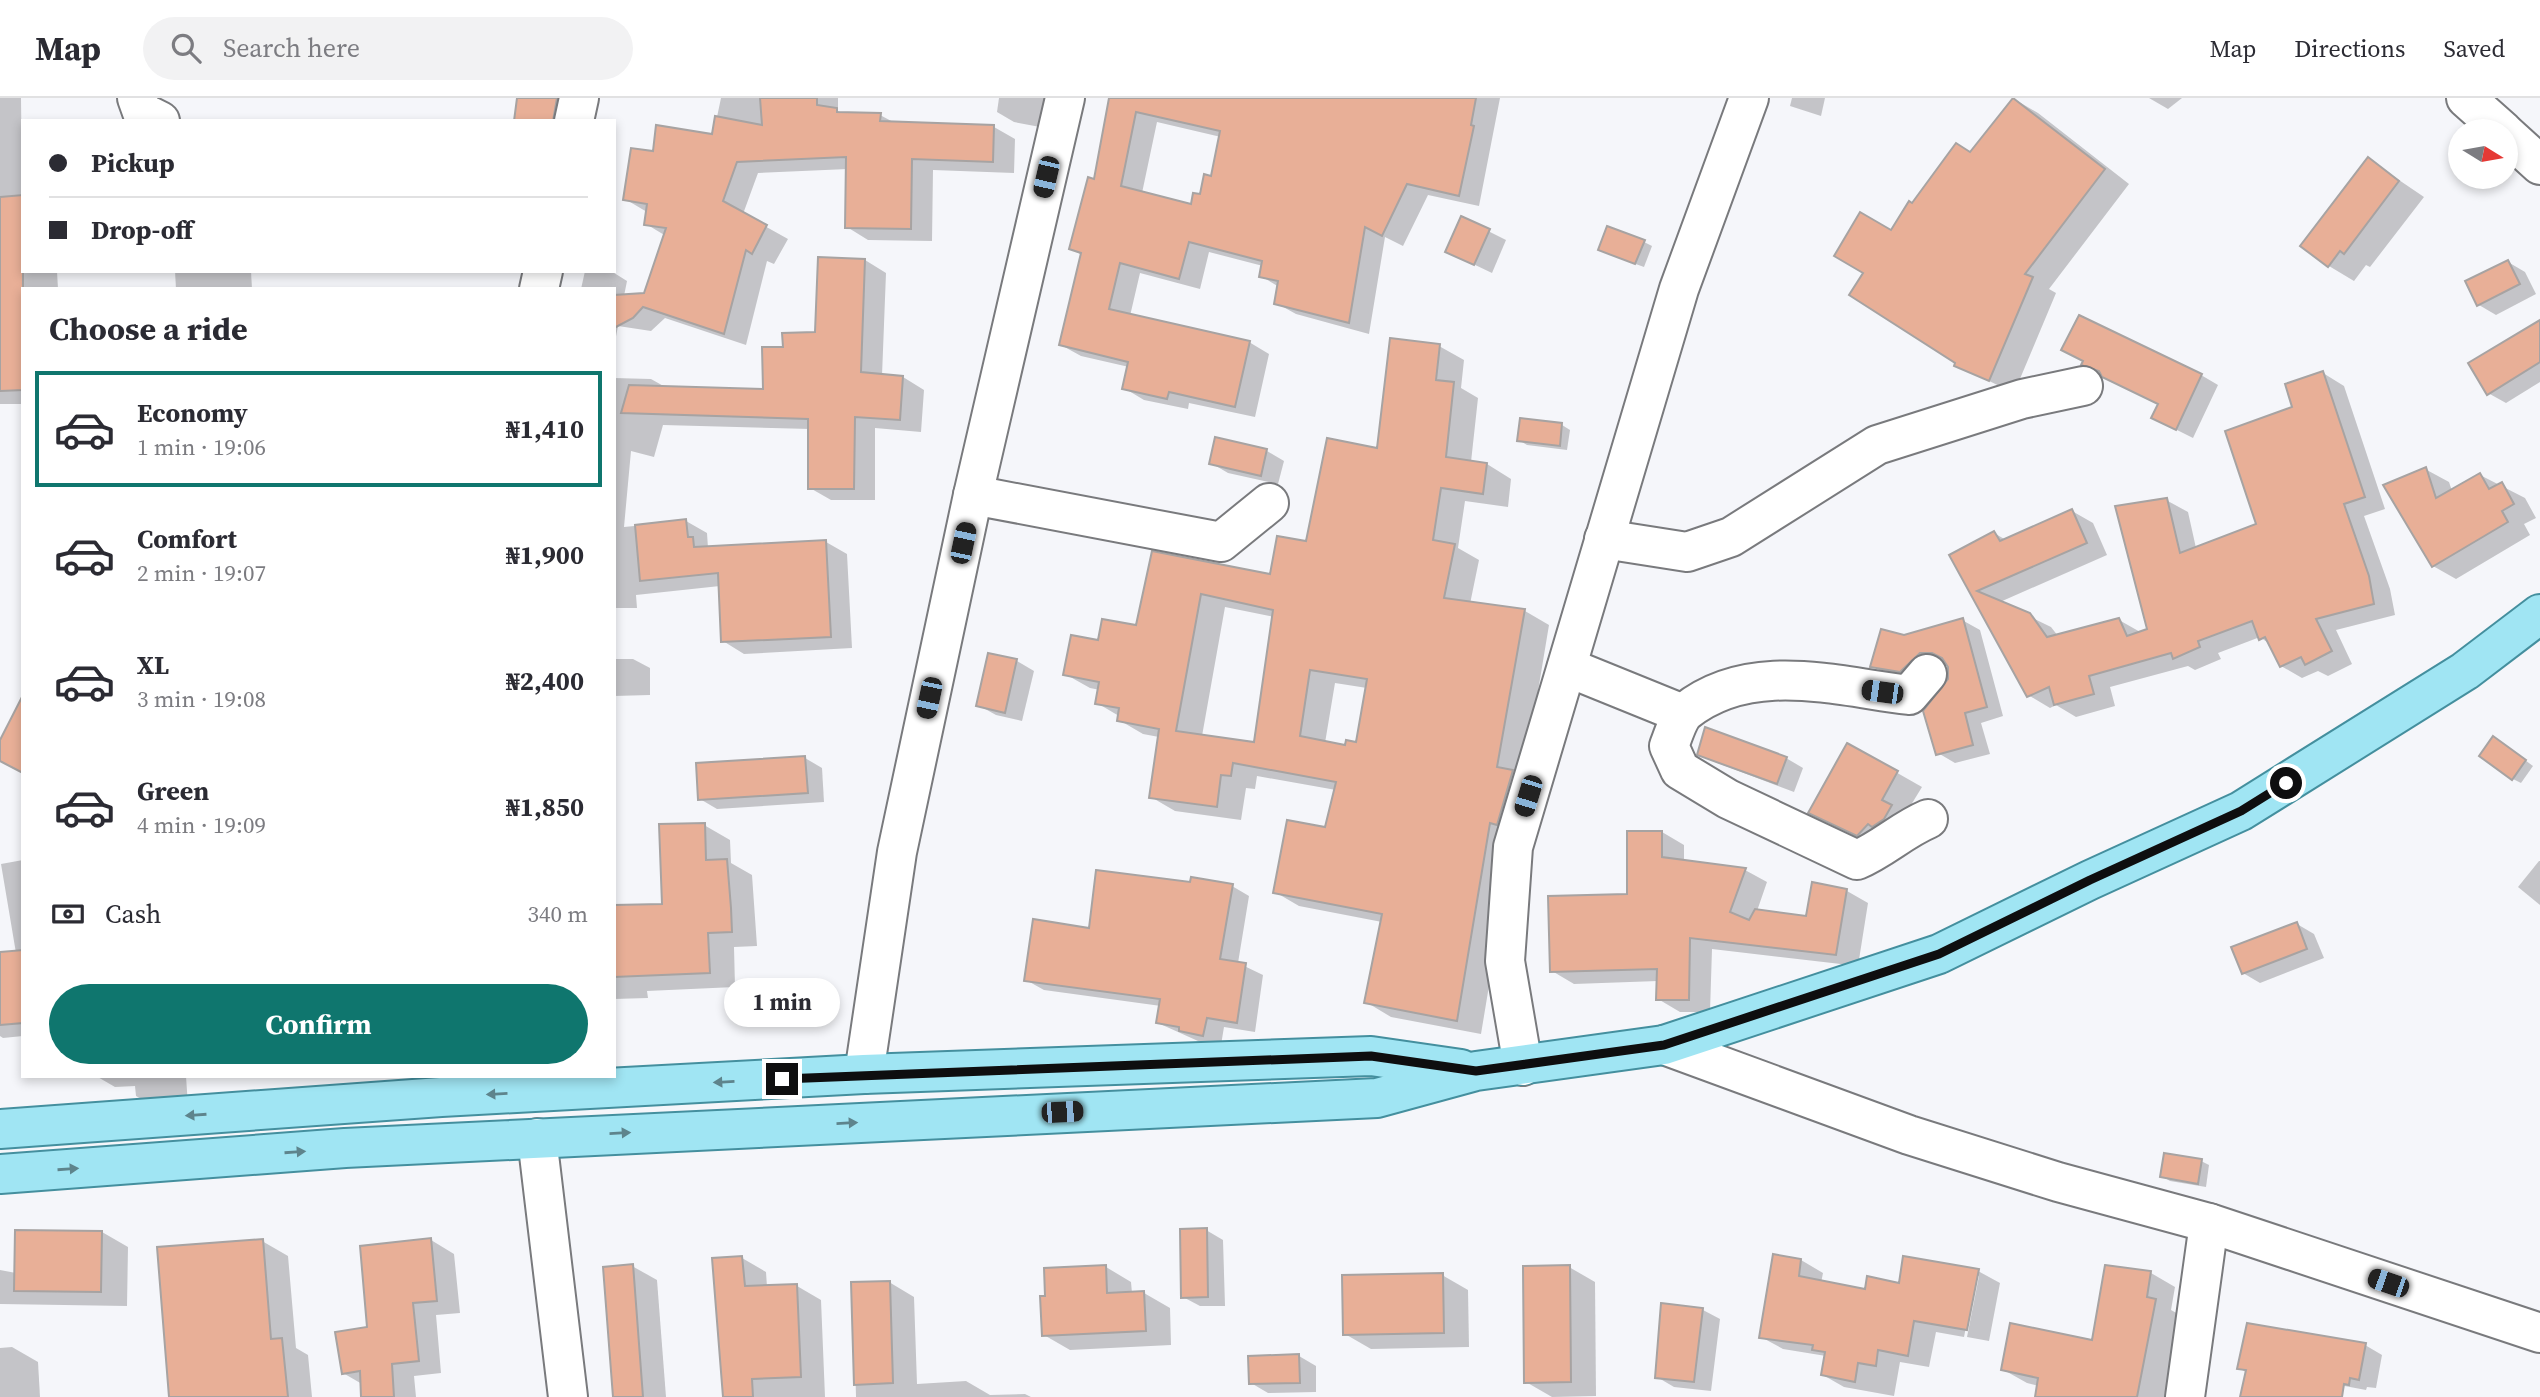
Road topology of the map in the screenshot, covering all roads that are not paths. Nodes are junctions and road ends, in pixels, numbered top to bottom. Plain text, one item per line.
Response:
1 (137, 98) edge
2 (579, 98) edge
3 (1065, 98) edge
4 (1749, 98) edge
5 (2466, 98) edge
6 (156, 119) edge
7 (575, 119) edge
8 (2489, 119) edge
9 (2518, 145) edge
10 (2540, 165) edge
11 (2083, 386) dead end
12 (973, 495) junction
13 (1269, 503) dead end
14 (1605, 539) junction
15 (2540, 614) edge
16 (1567, 667) junction
17 (1927, 674) dead end
18 (1684, 713) junction
19 (1928, 819) dead end
20 (1664, 1045) junction
21 (1524, 1066) junction
22 (1476, 1071) junction
23 (864, 1074) junction
24 (441, 1087) edge
25 (562, 1091) junction
26 (239, 1112) junction
27 (0, 1129) edge
28 (551, 1137) junction
29 (242, 1156) junction
30 (0, 1174) edge
31 (2209, 1223) junction
32 (2540, 1334) edge
33 (568, 1397) edge
34 (2185, 1397) edge

1 - 6 street
2 - 7 street
3 - 12 street
4 - 14 street
5 - 8 street
9 - 10 street
11 - 14 street
12 - 13 street
12 - 23 street
14 - 16 street
15 - 20 main road
16 - 18 street
16 - 21 street
17 - 18 street
18 - 19 street
20 - 21 main road
20 - 31 street
21 - 22 main road
22 - 23 main road
28 -> 22 main road
23 -> 25 main road
25 -> 24 main road
24 - 26 main road
25 - 28 main road
26 -> 27 main road
26 - 29 main road
29 -> 28 main road
28 - 33 street
30 -> 29 main road
31 - 32 street
31 - 34 street

